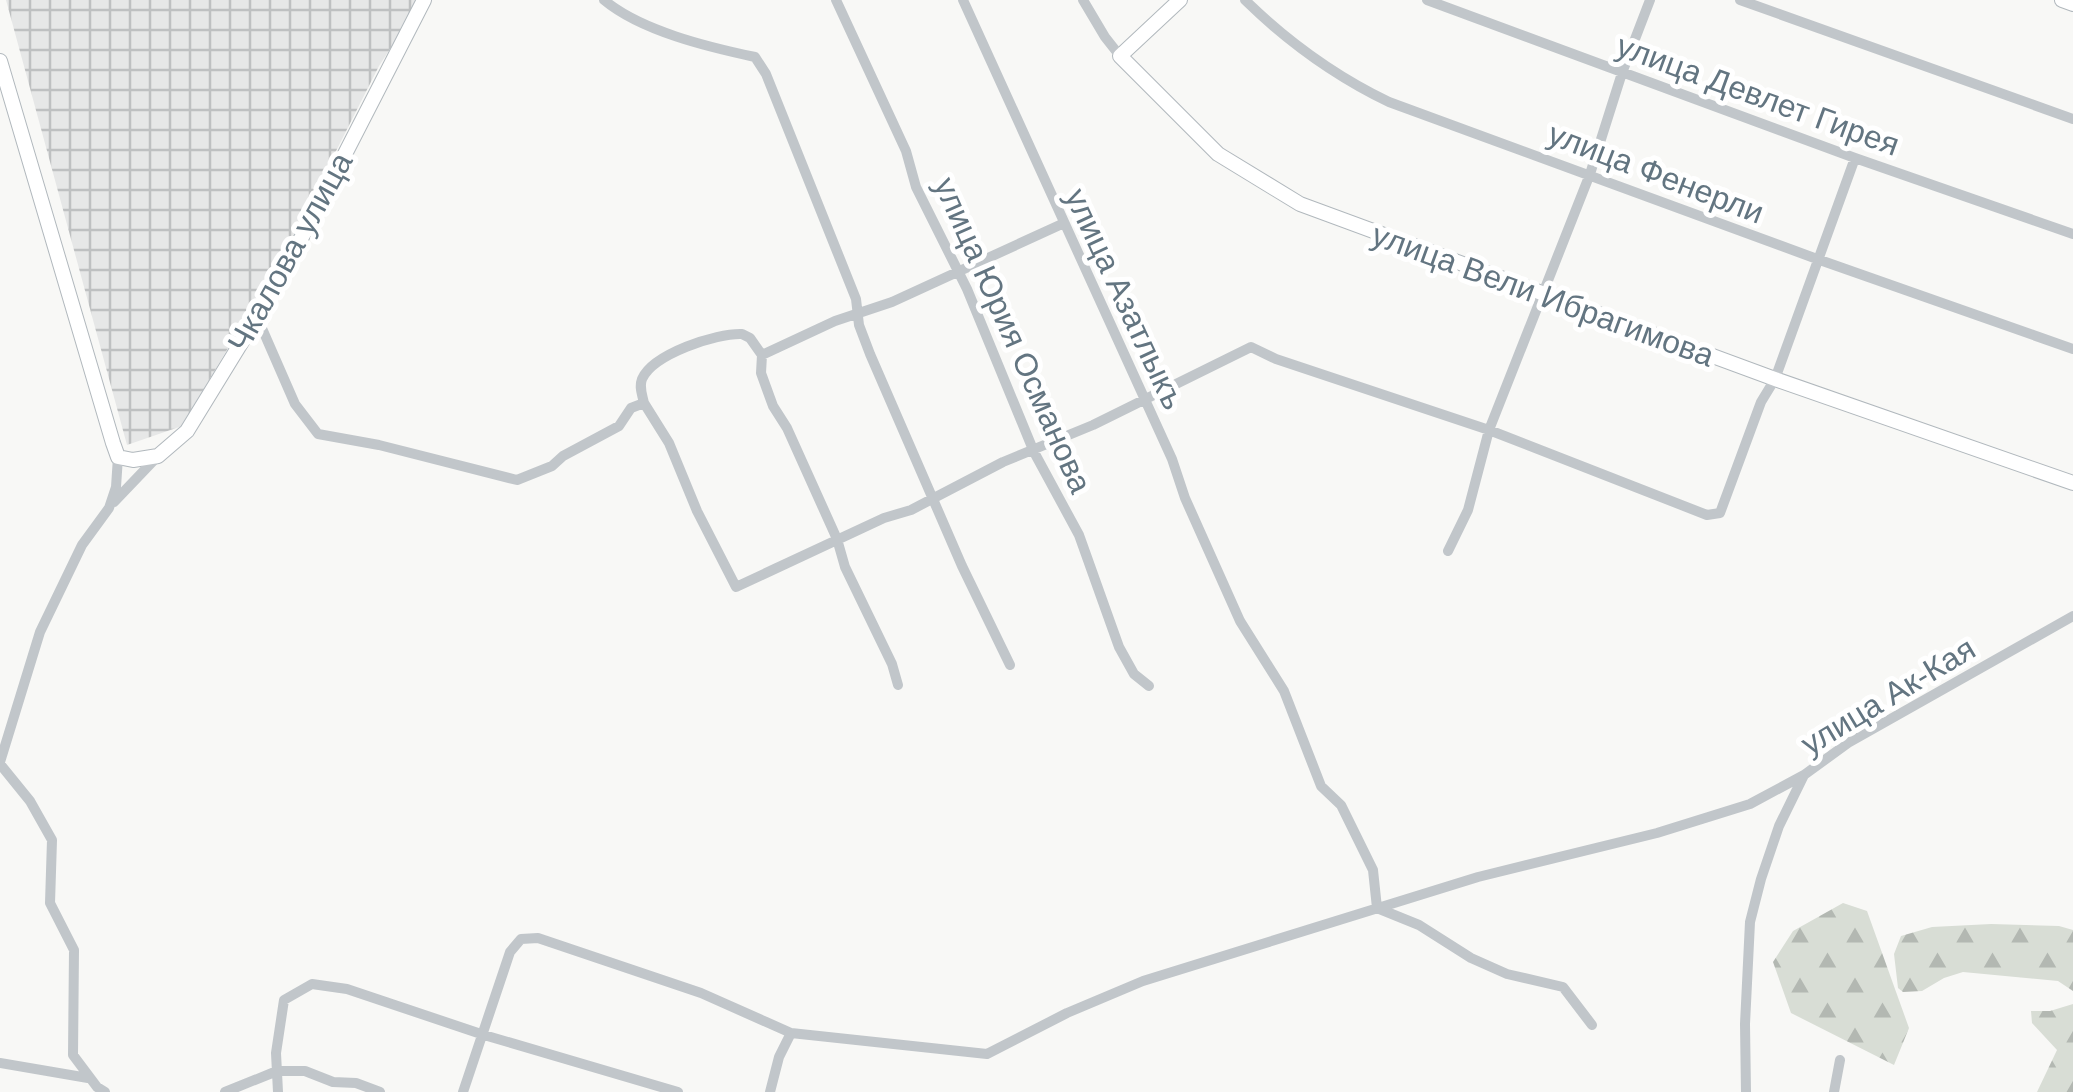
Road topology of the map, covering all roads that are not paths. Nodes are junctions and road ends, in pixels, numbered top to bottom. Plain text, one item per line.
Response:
1 (424, 0) edge
2 (604, 0) edge
3 (836, 0) edge
4 (962, 0) edge
5 (1082, 0) edge
6 (1180, 0) edge
7 (1245, 0) edge
8 (1427, 0) edge
9 (1650, 0) edge
10 (1740, 0) edge
11 (2062, 0) edge
12 (2073, 4) edge
13 (1120, 56) junction
14 (0, 61) edge
15 (1622, 73) junction
16 (2073, 120) edge
17 (1856, 158) junction
18 (1590, 174) junction
19 (1062, 224) junction
20 (2073, 234) edge
21 (1817, 260) junction
22 (956, 272) junction
23 (1542, 296) junction
24 (858, 314) junction
25 (258, 317) junction
26 (2073, 348) edge
27 (762, 355) junction
28 (1774, 379) junction
29 (1144, 400) junction
30 (644, 402) junction
31 (1490, 430) junction
32 (1034, 452) junction
33 (118, 456) junction
34 (158, 456) junction
35 (2073, 482) edge
36 (935, 498) junction
37 (109, 508) junction
38 (836, 539) junction
39 (1448, 551) dead end
40 (2073, 616) edge
41 (1010, 665) dead end
42 (898, 685) dead end
43 (1149, 686) dead end
44 (0, 763) edge
45 (1804, 775) junction
46 (1377, 908) junction
47 (1592, 1025) dead end
48 (791, 1033) junction
49 (484, 1034) junction
50 (1840, 1060) dead end
51 (0, 1062) edge
52 (277, 1072) junction
53 (89, 1078) junction
54 (105, 1092) edge
55 (226, 1092) edge
56 (278, 1092) edge
57 (380, 1092) edge
58 (463, 1092) edge
59 (678, 1092) edge
60 (770, 1092) edge
61 (1746, 1092) edge
62 (1834, 1092) edge

1 - 25 street, Чкалова улица
2 - 24 street
3 - 22 street, улица Юрия Османова
4 - 19 street, улица Азатлыкъ
5 - 13 street, улица Вели Ибрагимова
6 - 13 street
7 - 18 street, улица Фенерли
8 - 15 street, улица Девлет Гирея
9 - 15 street
10 - 16 street
11 - 12 street
13 - 23 street, улица Вели Ибрагимова
14 - 33 street
15 - 17 street, улица Девлет Гирея
15 - 18 street
17 - 20 street, улица Девлет Гирея
17 - 21 street
18 - 21 street, улица Фенерли
18 - 23 street
19 - 22 street
19 - 29 street, улица Азатлыкъ
21 - 26 street, улица Фенерли
21 - 28 street
22 - 24 street
22 - 32 street, улица Юрия Османова
23 - 28 street, улица Вели Ибрагимова
23 - 31 street
24 - 27 street
24 - 36 street
25 - 30 street
25 - 34 street, Чкалова улица
27 - 30 street
27 - 38 street
28 - 31 street
28 - 35 street, улица Вели Ибрагимова
29 - 31 street
29 - 32 street
29 - 46 street, улица Азатлыкъ
30 - 38 street
31 - 39 street
32 - 36 street
32 - 43 street, улица Юрия Османова
33 - 34 street
33 - 37 street
34 - 37 street
36 - 38 street
36 - 41 street
37 - 44 street
38 - 42 street
40 - 45 street, улица Ак-Кая
44 - 53 street
45 - 46 street
45 - 61 street, улица Ак-Кая
46 - 47 street
46 - 48 street
48 - 49 street
48 - 60 street
49 - 52 street
49 - 58 street
49 - 59 street
50 - 62 street
51 - 53 street
52 - 55 street
52 - 56 street
52 - 57 street
53 - 54 street

